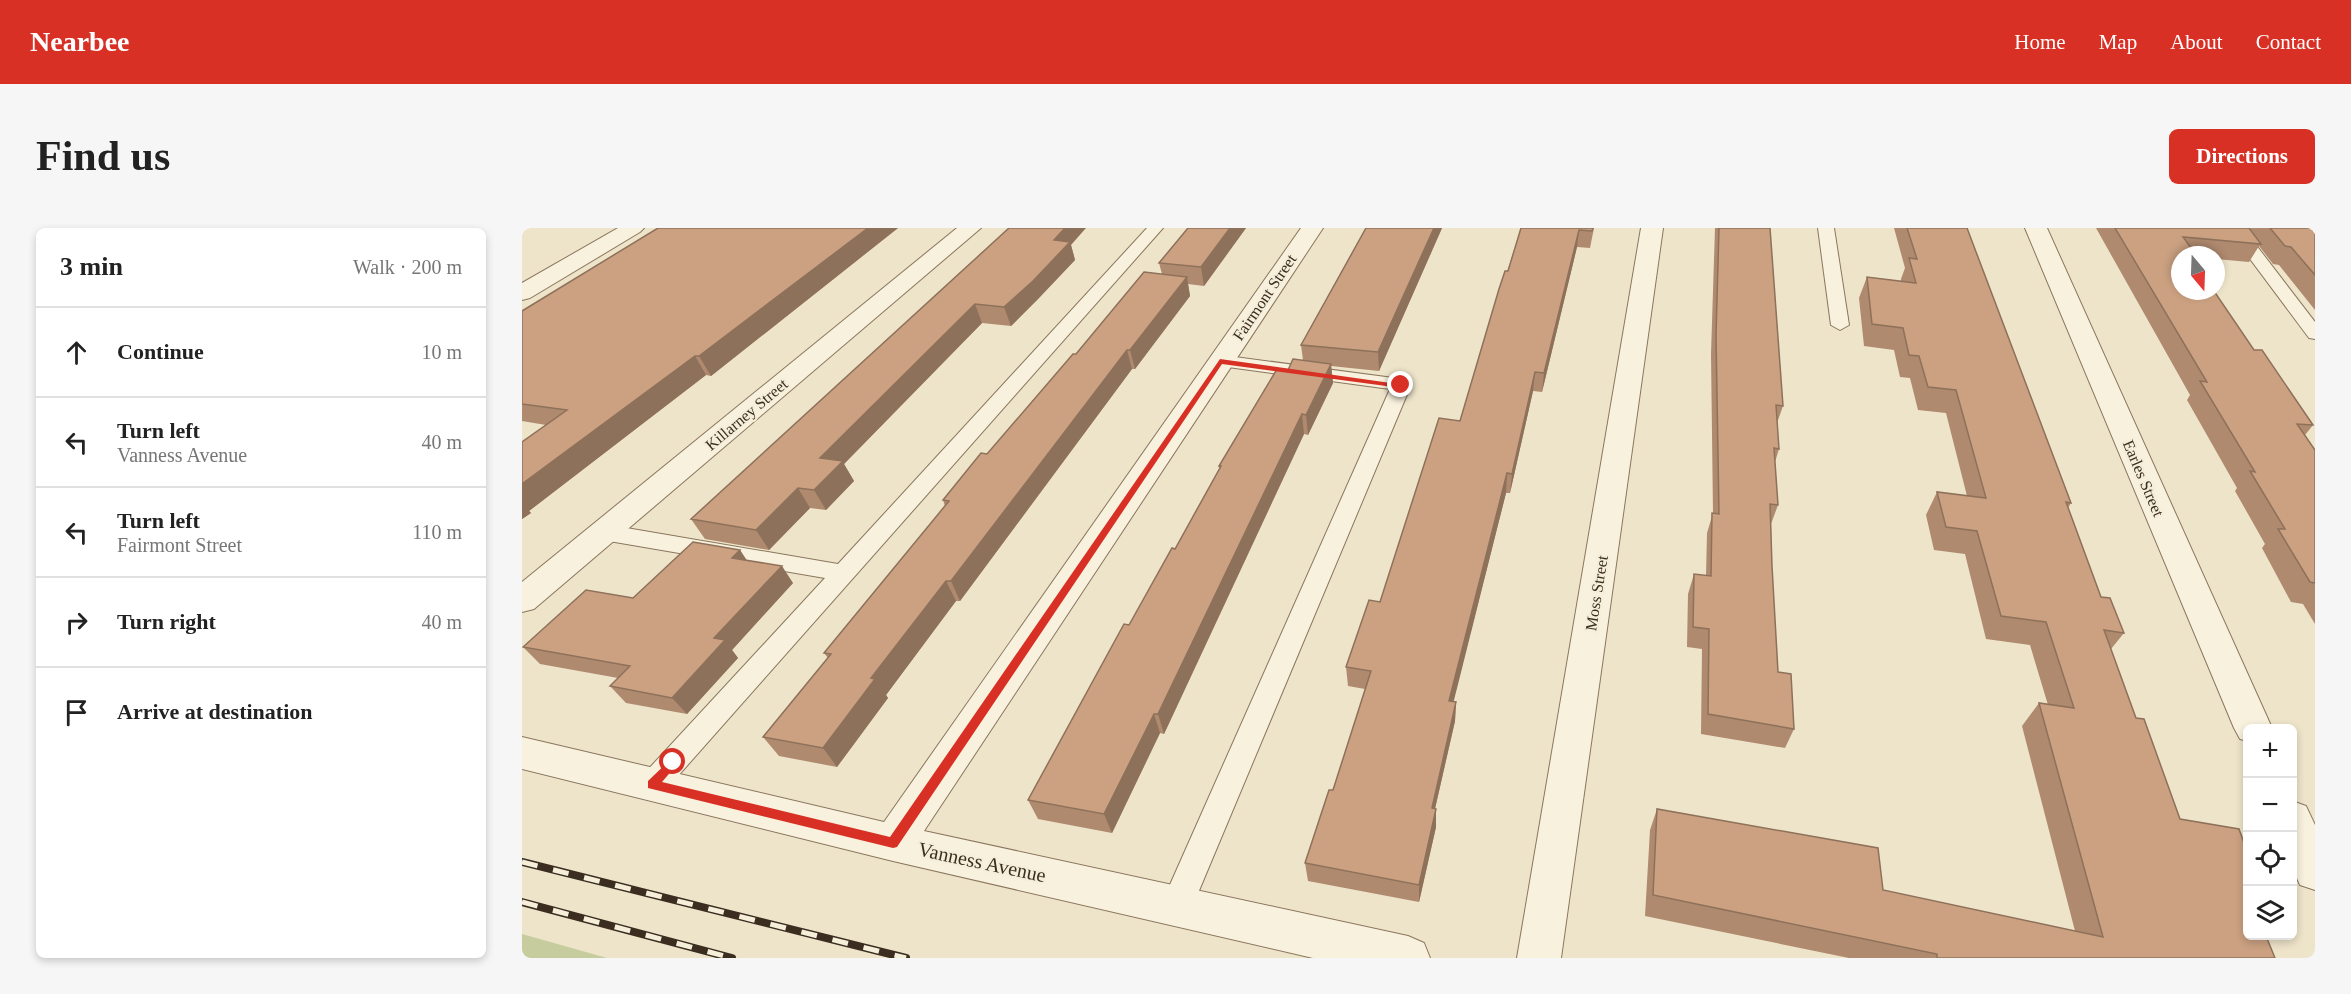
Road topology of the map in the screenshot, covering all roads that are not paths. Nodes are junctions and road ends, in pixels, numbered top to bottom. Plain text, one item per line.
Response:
1 (633, 228) edge
2 (970, 228) edge
3 (1155, 228) edge
4 (1312, 228) edge
5 (1653, 228) edge
6 (1826, 228) edge
7 (2036, 228) edge
8 (2235, 228) edge
9 (522, 293) edge
10 (1840, 325) dead end
11 (2315, 334) edge
12 (1220, 361) junction
13 (603, 532) junction
14 (844, 573) junction
15 (522, 600) edge
16 (2251, 724) edge
17 (522, 753) edge
18 (652, 785) junction
19 (2297, 830) edge
20 (893, 843) junction
21 (2315, 871) edge
22 (1178, 905) junction
23 (1408, 958) edge
24 (1539, 958) edge

1 - 9 street
2 - 13 street, Killarney Street
3 - 14 lane
4 - 12 street, Fairmont Street
5 - 24 street, Moss Street
6 - 10 lane
7 - 16 street, Earles Street
8 - 11 lane
12 - 20 street, Fairmont Street
12 - 22 lane
13 - 14 lane
13 - 15 street, Killarney Street
14 - 18 lane
17 - 18 street, Vanness Avenue
18 - 20 street, Vanness Avenue
19 - 21 street
20 - 22 street, Vanness Avenue
22 - 23 street, Vanness Avenue

